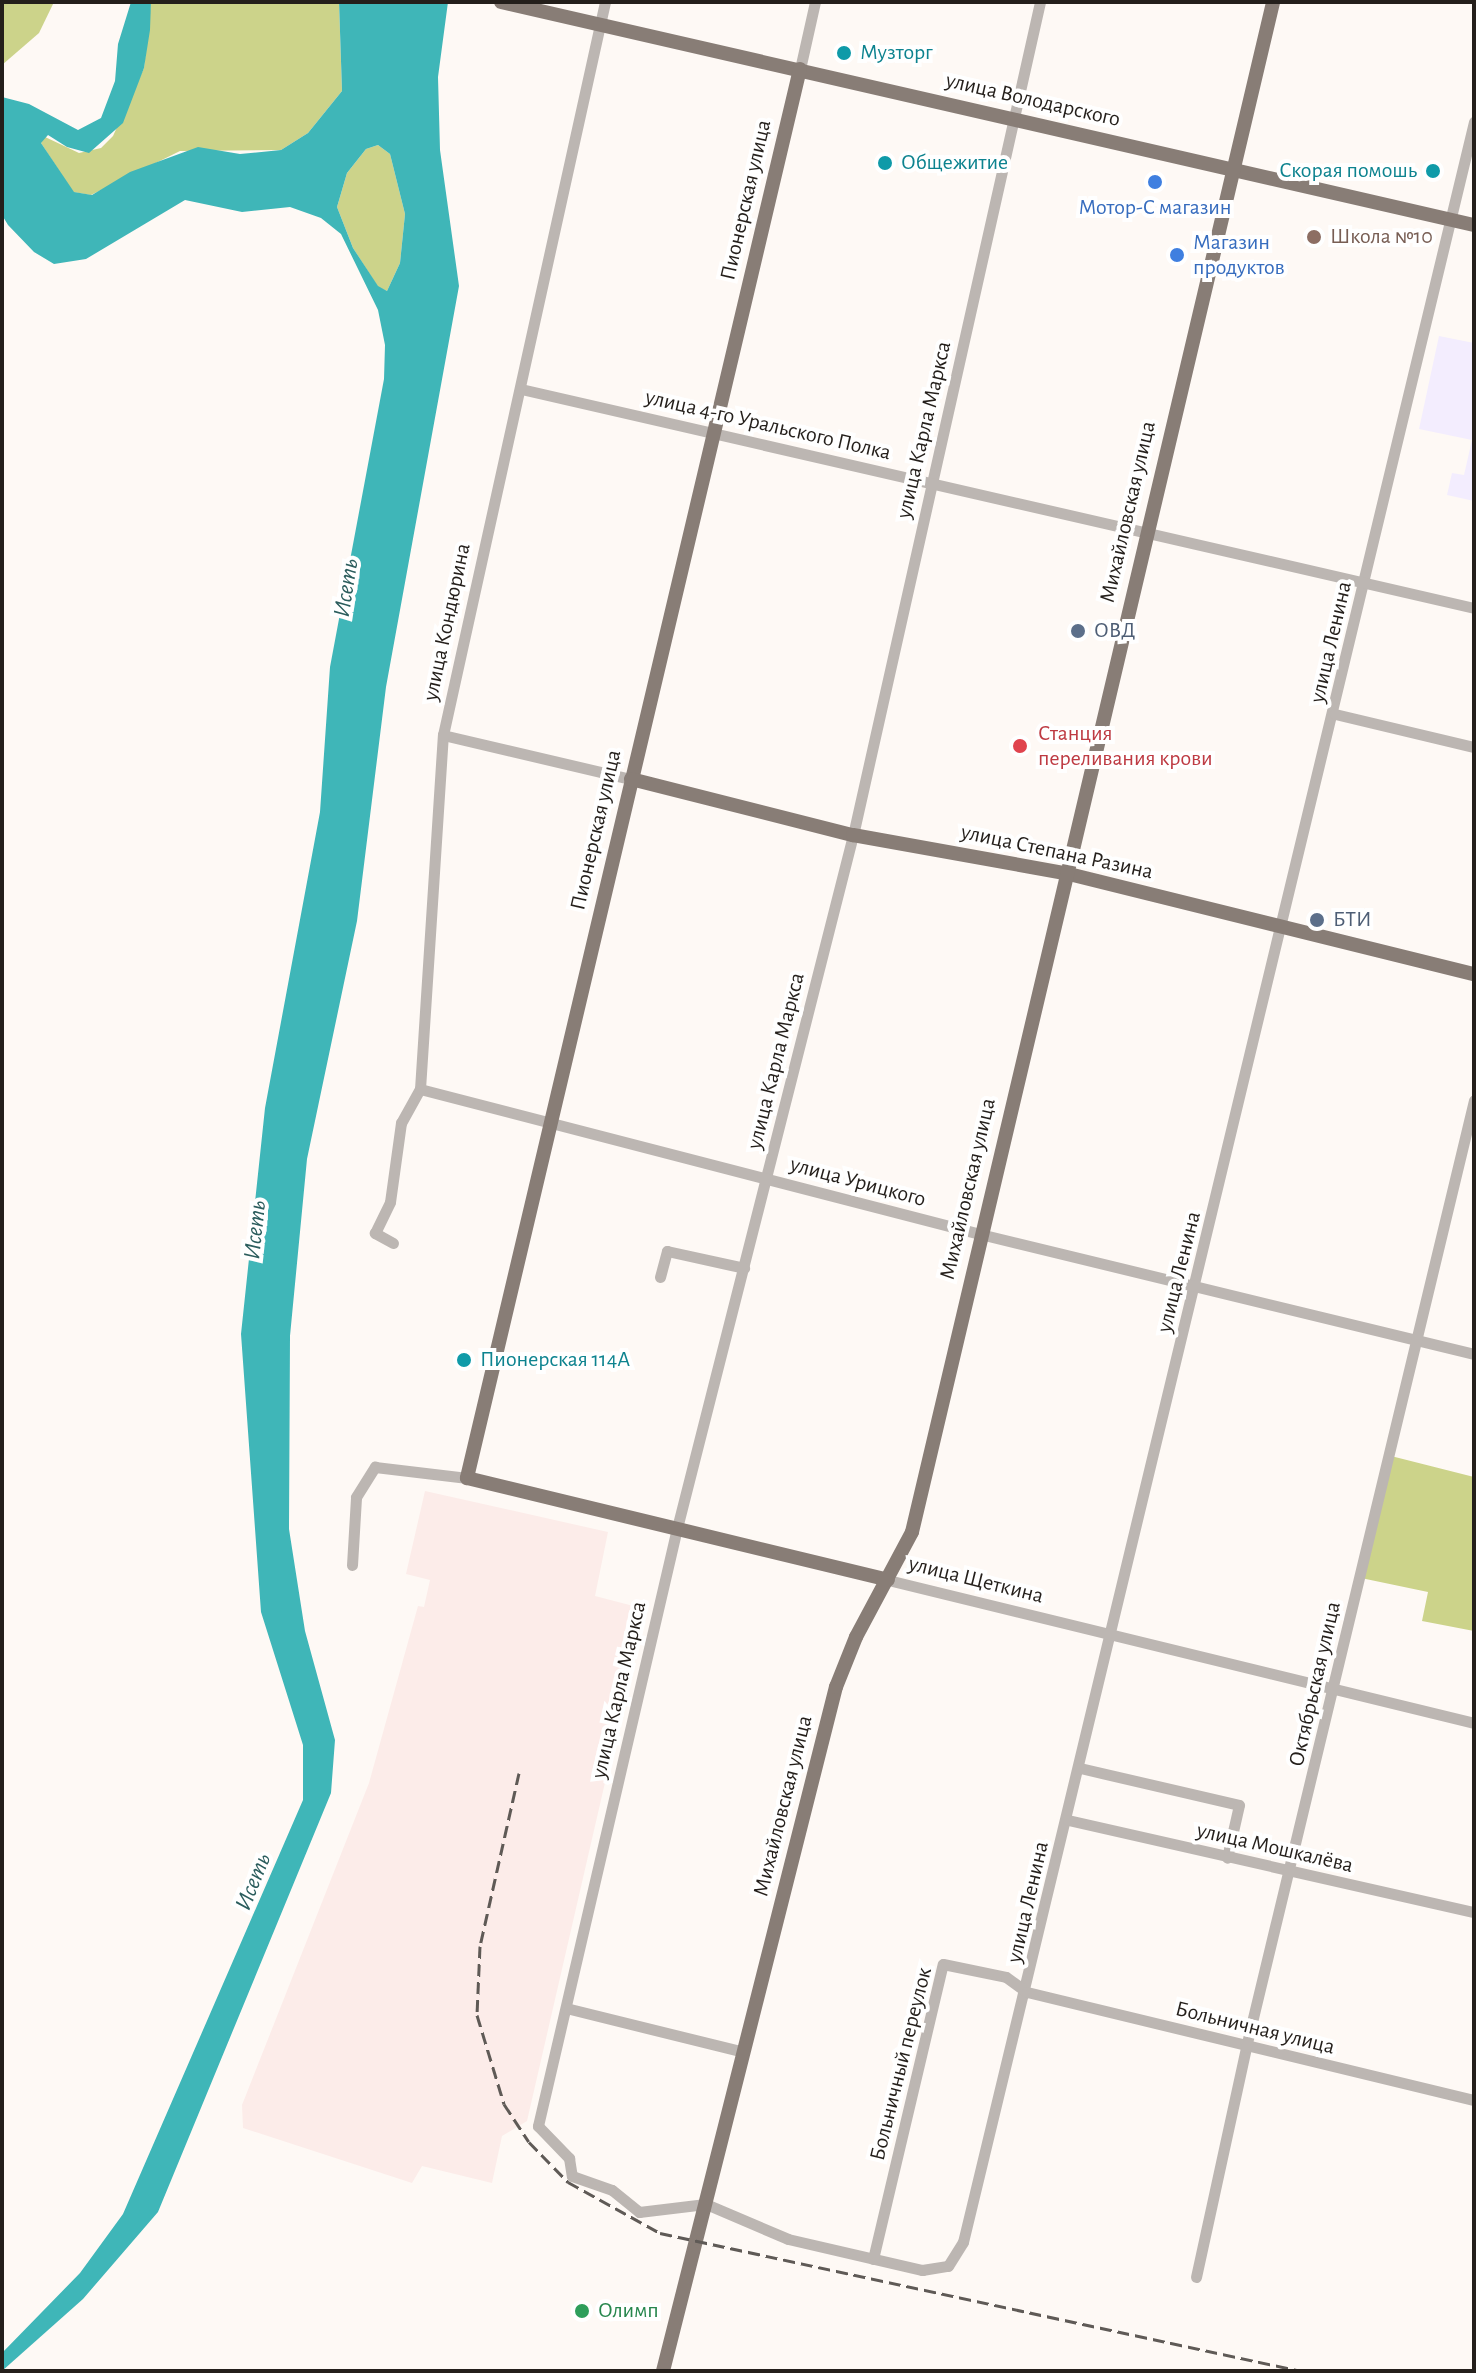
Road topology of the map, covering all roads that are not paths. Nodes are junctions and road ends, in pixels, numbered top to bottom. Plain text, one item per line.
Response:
1 (501, 2) edge
2 (605, 2) edge
3 (815, 2) edge
4 (1040, 2) edge
5 (1273, 2) edge
6 (600, 24) junction
7 (800, 69) junction
8 (1014, 117) junction
9 (1474, 122) edge
10 (1232, 169) junction
11 (1451, 220) junction
12 (1474, 225) edge
13 (521, 389) junction
14 (714, 433) junction
15 (933, 484) junction
16 (1145, 534) junction
17 (1365, 582) junction
18 (1474, 608) edge
19 (1335, 714) junction
20 (443, 735) junction
21 (1474, 747) edge
22 (631, 779) junction
23 (853, 835) junction
24 (1065, 873) junction
25 (1283, 927) junction
26 (1474, 974) edge
27 (420, 1089) junction
28 (1474, 1100) edge
29 (551, 1123) junction
30 (767, 1178) junction
31 (980, 1234) junction
32 (393, 1243) dead end
33 (744, 1268) junction
34 (660, 1277) dead end
35 (1196, 1288) junction
36 (1418, 1341) junction
37 (1474, 1354) edge
38 (467, 1478) junction
39 (677, 1528) junction
40 (352, 1565) dead end
41 (888, 1580) junction
42 (1110, 1638) junction
43 (1334, 1692) junction
44 (1474, 1723) edge
45 (1080, 1768) junction
46 (1068, 1820) junction
47 (1227, 1858) junction
48 (1291, 1873) junction
49 (1474, 1912) edge
50 (1027, 1992) junction
51 (566, 2008) junction
52 (1246, 2047) junction
53 (744, 2052) junction
54 (1474, 2100) edge
55 (706, 2204) junction
56 (873, 2259) junction
57 (1196, 2277) dead end
58 (663, 2371) edge

1 - 6 main road, улица Володарского
2 - 6 street, улица Кондюрина
3 - 7 street, Пионерская улица
4 - 8 street, улица Карла Маркса
5 - 10 main road, Михайловская улица
6 - 7 main road, улица Володарского
6 - 13 street, улица Кондюрина
7 - 8 main road, улица Володарского
7 - 14 main road, Пионерская улица
8 - 10 main road, улица Володарского
8 - 15 street, улица Карла Маркса
9 - 11 street, улица Ленина
10 - 11 main road, улица Володарского
10 - 16 main road, Михайловская улица
11 - 12 main road, улица Володарского
11 - 17 street, улица Ленина
13 - 14 street, улица 4-го Уральского Полка
13 - 20 street, улица Кондюрина
14 - 15 street, улица 4-го Уральского Полка
14 - 22 main road, Пионерская улица
15 - 16 street, улица 4-го Уральского Полка
15 - 23 street, улица Карла Маркса
16 - 17 street, улица 4-го Уральского Полка
16 - 24 main road, Михайловская улица
17 - 18 street, улица 4-го Уральского Полка
17 - 19 street, улица Ленина
19 - 21 street
19 - 25 street, улица Ленина
20 - 22 street
20 - 27 street, улица Кондюрина
22 - 23 main road, улица Степана Разина
22 - 29 main road, Пионерская улица
23 - 24 main road, улица Степана Разина
23 - 30 street, улица Карла Маркса
24 - 25 main road, улица Степана Разина
24 - 31 main road, Михайловская улица
25 - 26 main road, улица Степана Разина
25 - 35 street, улица Ленина
27 - 29 street, улица Урицкого
27 - 32 street, улица Кондюрина
28 - 36 street, Октябрьская улица
29 - 30 street, улица Урицкого
29 - 38 main road, Пионерская улица
30 - 31 street, улица Урицкого
30 - 33 street, улица Карла Маркса
31 - 35 street, улица Урицкого
31 - 41 main road, Михайловская улица
33 - 34 street
33 - 39 street, улица Карла Маркса
35 - 36 street, улица Урицкого
35 - 42 street, улица Ленина
36 - 37 street, улица Урицкого
36 - 43 street, Октябрьская улица
38 - 39 main road, улица Щеткина
38 - 40 street
39 - 41 main road, улица Щеткина
39 - 51 street, улица Карла Маркса
41 - 42 street, улица Щеткина
41 - 53 main road, Михайловская улица
42 - 43 street, улица Щеткина
42 - 45 street, улица Ленина
43 - 44 street, улица Щеткина
43 - 48 street, Октябрьская улица
45 - 46 street, улица Ленина
45 - 47 street
46 - 47 street, улица Мошкалёва
46 - 50 street, улица Ленина
47 - 48 street, улица Мошкалёва
48 - 49 street, улица Мошкалёва
48 - 52 street, Октябрьская улица
50 - 52 street, Больничная улица
50 - 56 street, улица Ленина
50 - 56 street, Больничный переулок
51 - 53 street
51 - 55 street, улица Карла Маркса
52 - 54 street, Больничная улица
52 - 57 street, Октябрьская улица
53 - 55 main road, Михайловская улица
55 - 56 street, улица Ленина
55 - 58 main road, Михайловская улица

